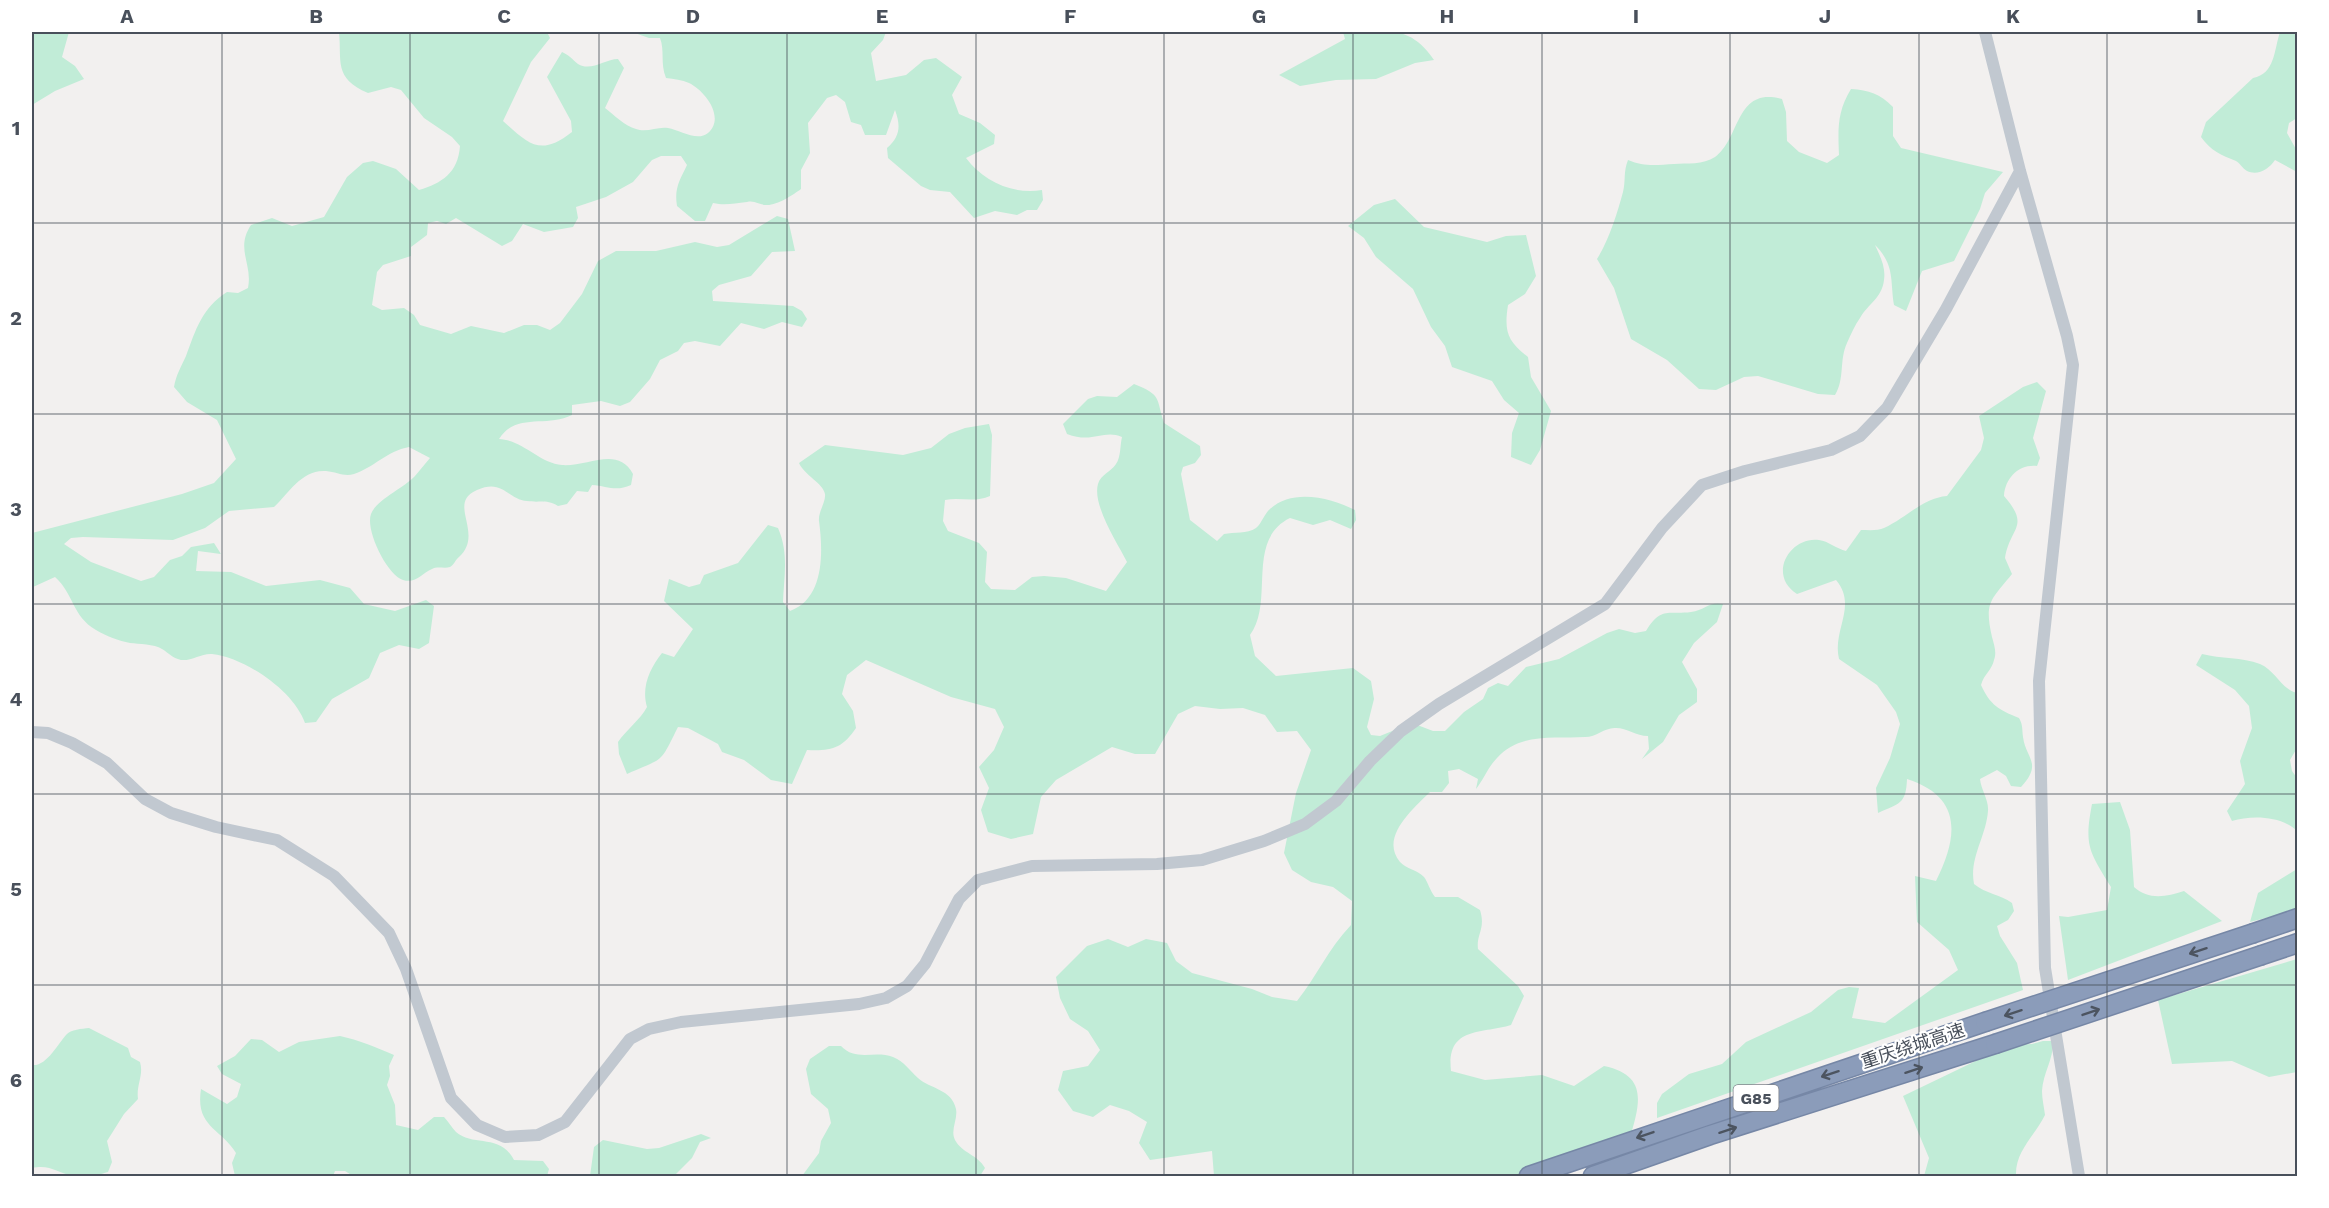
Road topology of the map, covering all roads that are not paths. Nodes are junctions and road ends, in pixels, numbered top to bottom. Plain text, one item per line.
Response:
1 (1986, 32) edge
2 (2020, 171) junction
3 (32, 732) edge
4 (2298, 918) edge
5 (2298, 943) edge
6 (1529, 1176) edge
7 (1593, 1176) edge
8 (2079, 1176) edge

1 - 2 street
2 - 3 street
2 - 8 street
4 -> 6 highway, 重庆绕城高速 / G85, bridge
7 -> 5 highway, 重庆绕城高速 / G85, bridge

